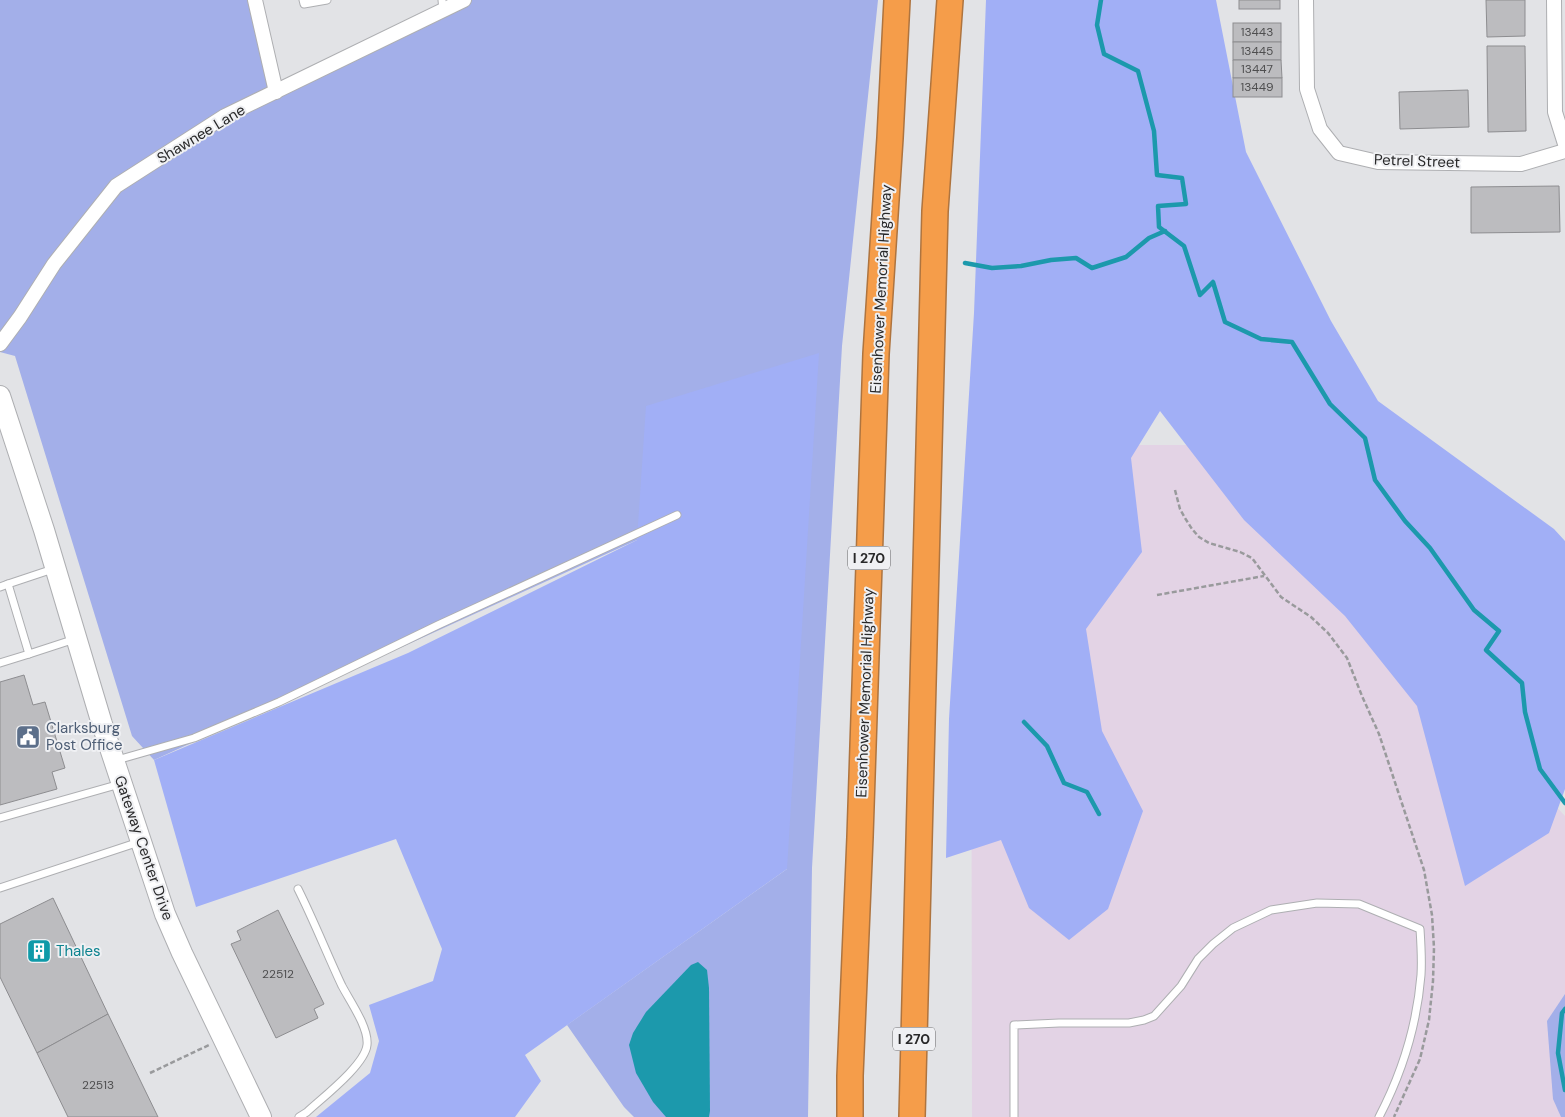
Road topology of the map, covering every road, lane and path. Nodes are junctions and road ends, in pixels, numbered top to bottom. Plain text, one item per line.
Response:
1 (255, 0) edge
2 (303, 0) edge
3 (327, 0) edge
4 (464, 0) edge
5 (897, 0) edge
6 (950, 0) edge
7 (1306, 0) edge
8 (1554, 0) edge
9 (443, 5) edge
10 (276, 92) junction
11 (1565, 144) edge
12 (1565, 151) edge
13 (0, 344) edge
14 (0, 396) edge
15 (1175, 490) dead end
16 (676, 515) dead end
17 (56, 568) junction
18 (1264, 576) junction
19 (8, 584) junction
20 (0, 587) edge
21 (1157, 595) dead end
22 (76, 639) junction
23 (29, 654) junction
24 (0, 663) edge
25 (114, 760) junction
26 (122, 783) junction
27 (0, 818) edge
28 (142, 841) junction
29 (0, 888) edge
30 (298, 889) dead end
31 (204, 1047) dead end
32 (150, 1073) dead end
33 (261, 1117) edge
34 (299, 1117) edge
35 (850, 1117) edge
36 (912, 1117) edge
37 (1014, 1117) edge
38 (1379, 1117) edge
39 (1394, 1117) edge

1 - 10 street
2 - 3 lane
4 - 9 street, Shawnee Lane
5 - 35 highway, Eisenhower Memorial Highway / I 270
6 - 36 highway, I 270
7 - 12 street, Petrel Street
8 - 11 street
9 - 10 street, Shawnee Lane
10 - 13 street, Shawnee Lane
14 - 17 street, Gateway Center Drive
15 - 18 path
16 - 25 lane
17 - 19 lane
17 - 22 street, Gateway Center Drive
18 - 21 path
18 - 39 path
19 - 20 lane
19 - 23 lane
22 - 23 lane
22 - 25 street, Gateway Center Drive
23 - 24 lane
25 - 26 street, Gateway Center Drive
26 - 27 lane
26 - 28 street, Gateway Center Drive
28 - 29 lane
28 - 33 street, Gateway Center Drive
30 - 34 lane
31 - 32 path
37 - 38 lane

